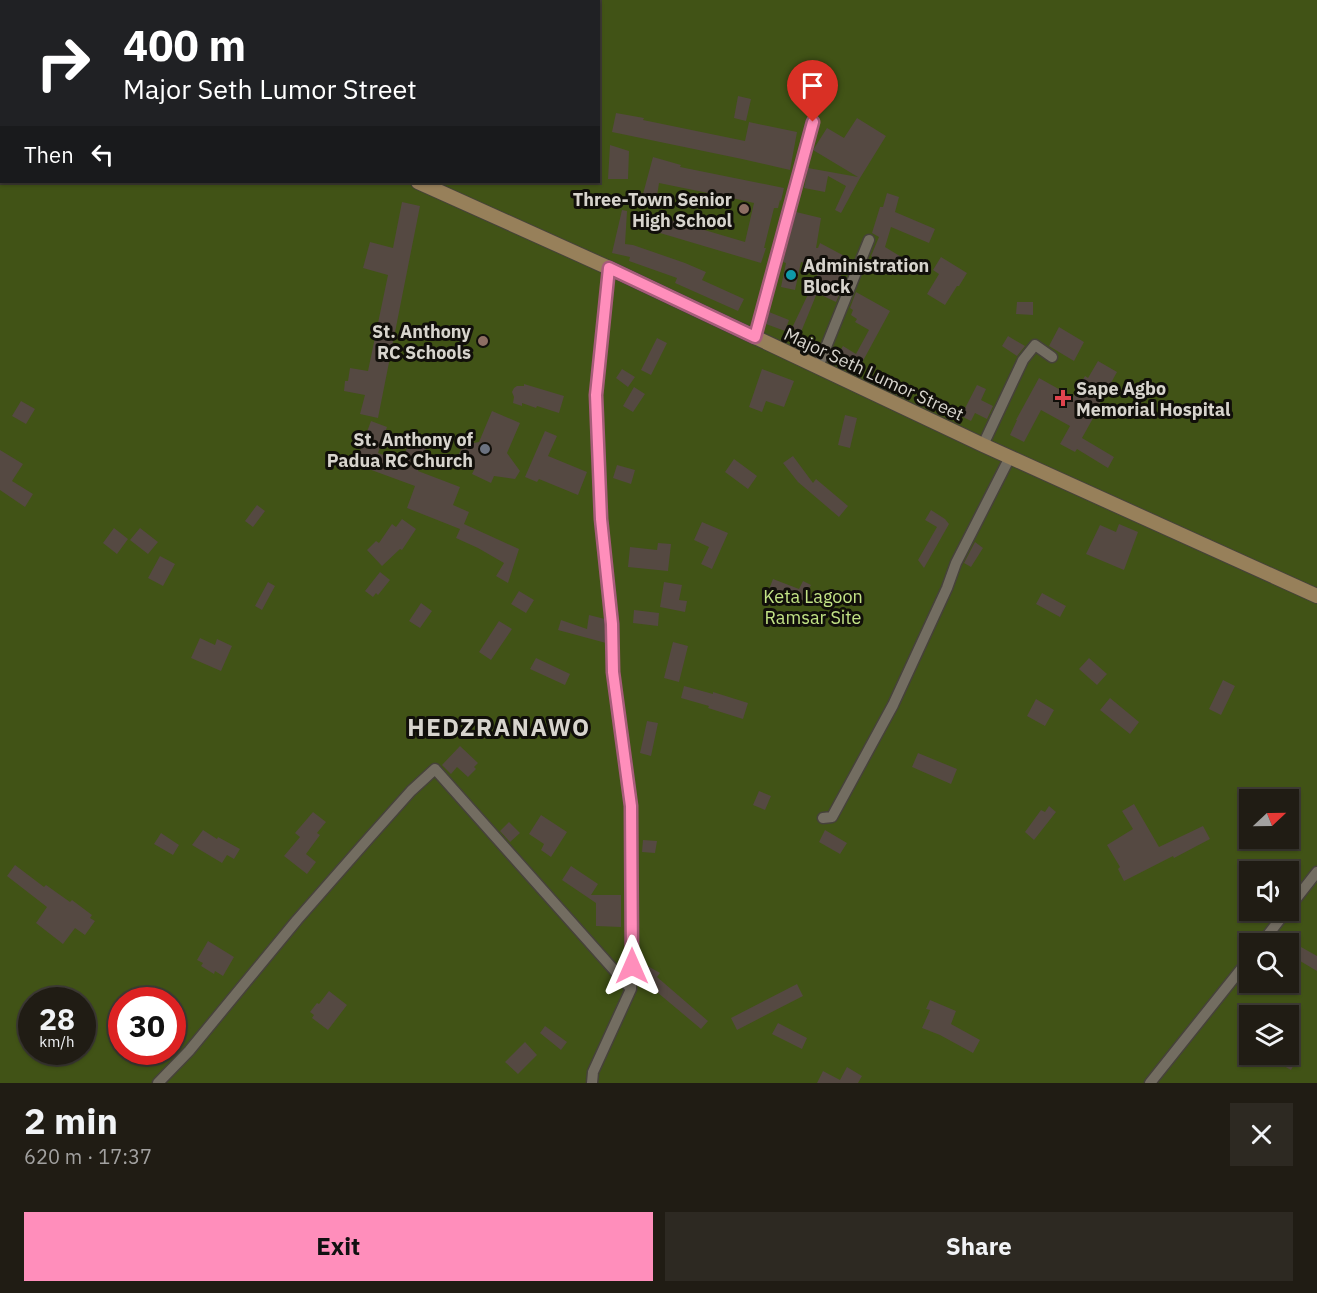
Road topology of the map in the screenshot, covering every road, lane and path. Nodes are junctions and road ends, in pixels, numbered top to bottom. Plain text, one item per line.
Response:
1 (813, 122) dead end
2 (420, 183) edge
3 (869, 240) dead end
4 (609, 268) junction
5 (755, 337) junction
6 (1052, 357) dead end
7 (818, 367) junction
8 (983, 446) junction
9 (1010, 457) junction
10 (1317, 596) edge
11 (824, 818) dead end
12 (1317, 872) edge
13 (1299, 896) edge
14 (1279, 921) edge
15 (1270, 933) edge
16 (1239, 972) edge
17 (632, 989) junction
18 (158, 1083) edge
19 (592, 1083) edge
20 (1150, 1083) edge

1 - 5 street
2 - 4 main road, Major Seth Lumor Street
3 - 7 street
4 - 5 main road, Major Seth Lumor Street
4 - 17 street
5 - 7 main road, Major Seth Lumor Street
6 - 8 street
7 - 8 main road, Major Seth Lumor Street
8 - 9 main road, Major Seth Lumor Street
9 - 10 main road, Major Seth Lumor Street
9 - 11 street
12 - 13 street
14 - 15 street
16 - 20 street
17 - 18 street
17 - 19 street

